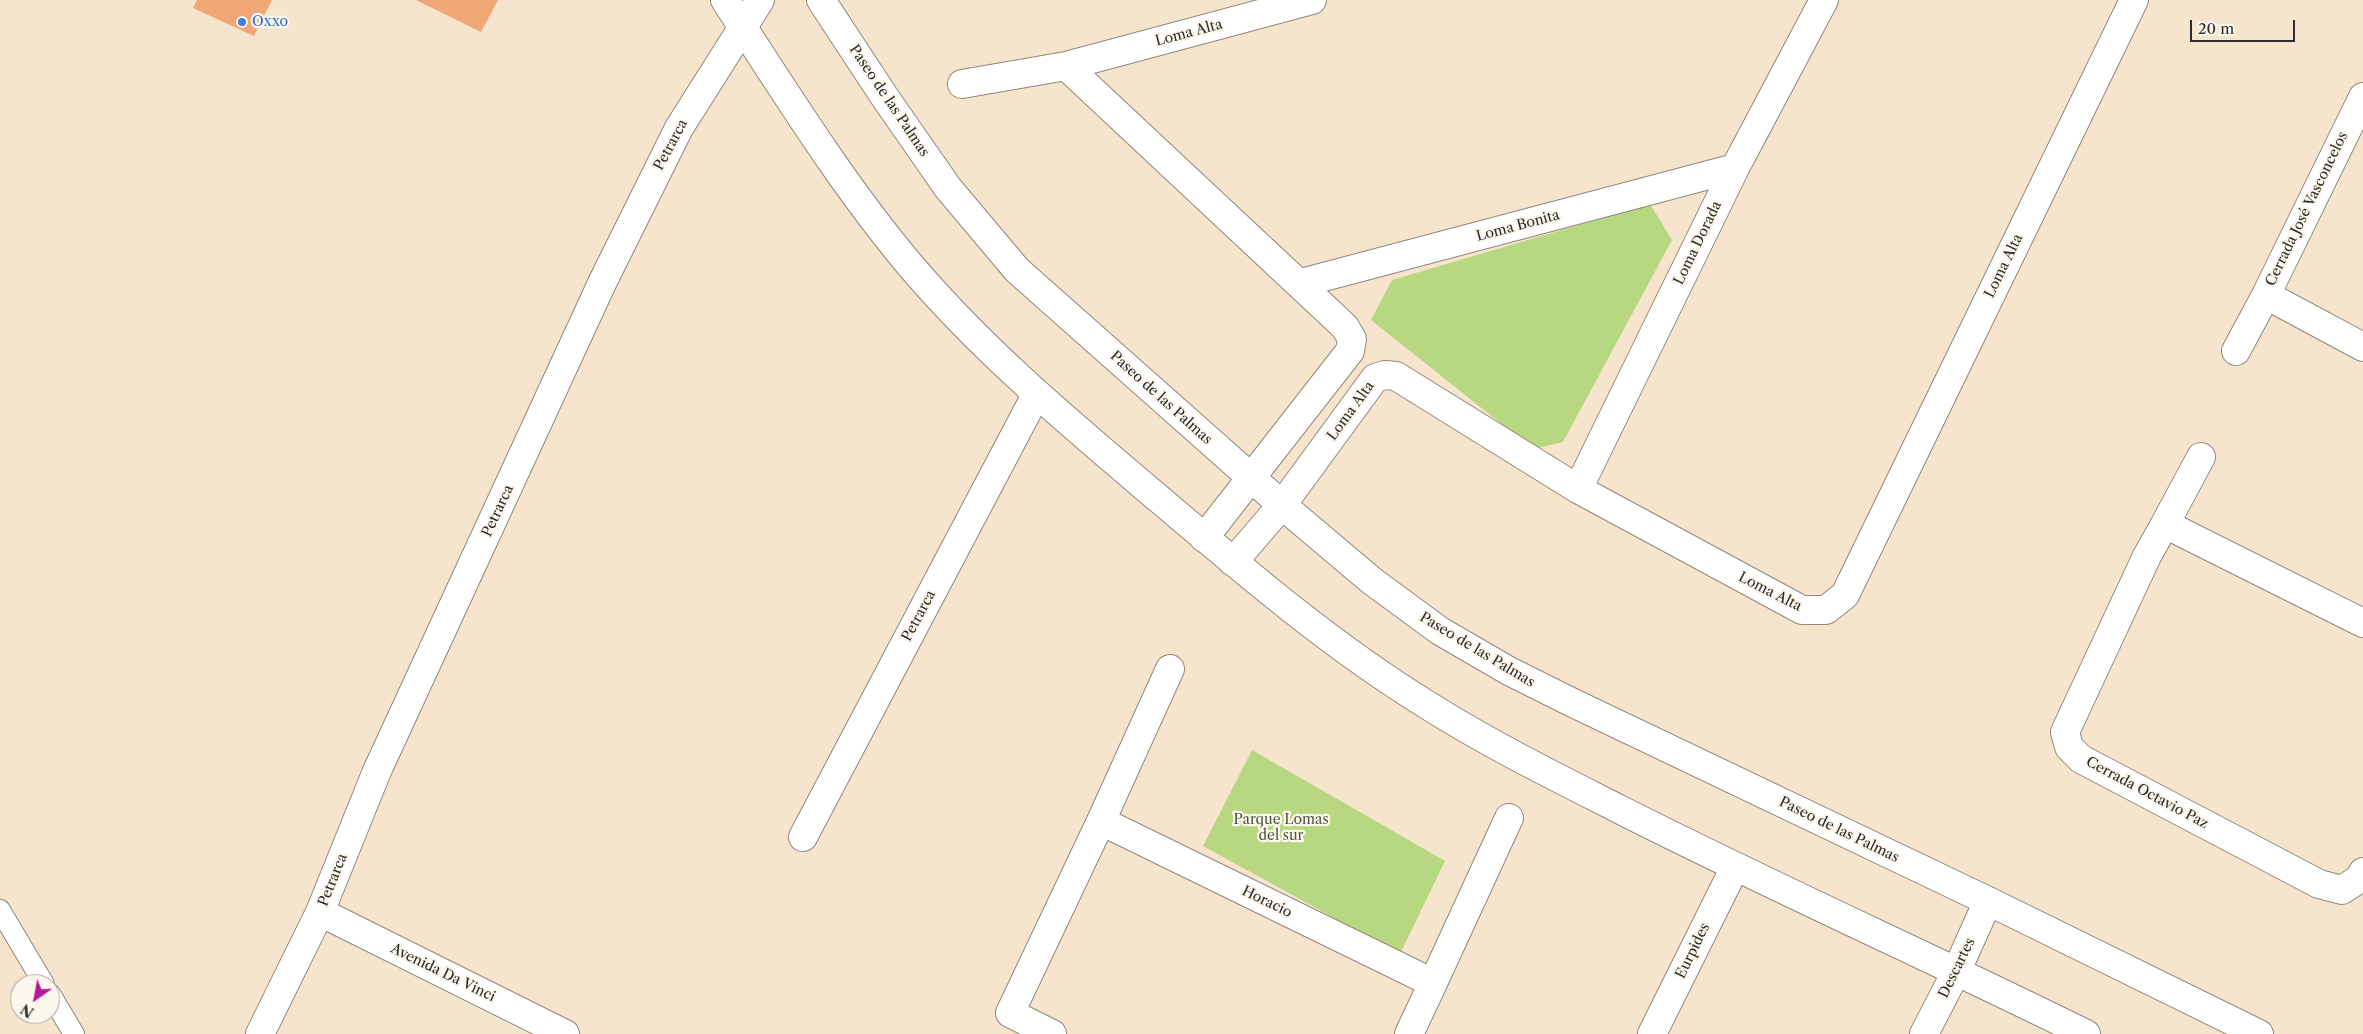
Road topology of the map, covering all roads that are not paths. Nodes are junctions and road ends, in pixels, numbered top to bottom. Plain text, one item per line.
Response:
1 (725, 0) edge
2 (760, 0) edge
3 (821, 0) edge
4 (1312, 0) edge
5 (1824, 0) edge
6 (2134, 0) edge
7 (742, 26) junction
8 (1066, 66) junction
9 (962, 84) dead end
10 (2363, 96) edge
11 (1735, 168) junction
12 (1301, 283) junction
13 (2266, 295) junction
14 (2363, 347) edge
15 (2236, 351) dead end
16 (1036, 395) junction
17 (2201, 457) dead end
18 (1252, 479) junction
19 (1578, 489) junction
20 (1282, 505) junction
21 (2165, 524) junction
22 (1204, 538) junction
23 (1233, 562) junction
24 (2363, 623) edge
25 (1170, 669) dead end
26 (1509, 818) dead end
27 (1101, 821) junction
28 (802, 837) dead end
29 (1734, 867) junction
30 (2363, 872) edge
31 (1988, 901) junction
32 (0, 910) edge
33 (320, 912) junction
34 (7, 936) edge
35 (1957, 970) junction
36 (36, 974) edge
37 (1433, 983) junction
38 (60, 1011) edge
39 (1004, 1024) edge
40 (74, 1034) edge
41 (260, 1034) edge
42 (565, 1034) edge
43 (1052, 1034) edge
44 (1409, 1034) edge
45 (1652, 1034) edge
46 (1924, 1034) edge
47 (2086, 1034) edge
48 (2259, 1034) edge

1 - 7 street
2 - 7 street, Petrarca
3 - 18 street, Paseo de las Palmas
4 - 8 street, Loma Alta
5 - 11 street, Loma Dorada
6 - 19 street, Loma Alta
7 - 16 street
7 - 33 street, Petrarca
8 - 9 street, Loma Alta
8 - 12 street
10 - 13 street, Cerrada José Vasconcelos
11 - 12 street, Loma Bonita
11 - 19 street, Loma Dorada
12 - 18 street
13 - 14 street, Cerrada José Vasconcelos
13 - 15 street, Cerrada José Vasconcelos
16 - 22 street
16 - 28 street, Petrarca
17 - 21 street, Cerrada Octavio Paz
18 - 20 street, Paseo de las Palmas
18 - 22 street
19 - 20 street, Loma Alta
20 - 23 street, Loma Alta
20 - 31 street, Paseo de las Palmas
21 - 24 street
21 - 30 street, Cerrada Octavio Paz
22 - 23 street
23 - 29 street
25 - 27 street
26 - 37 street
27 - 37 street, Horacio
27 - 39 street
29 - 35 street
29 - 45 street, Eurpides
31 - 35 street, Descartes
31 - 48 street, Paseo de las Palmas
32 - 34 lane
33 - 41 street, Petrarca
33 - 42 street, Avenida Da Vinci
34 - 36 lane
35 - 46 street, Descartes
35 - 47 street
37 - 44 street
38 - 40 lane
39 - 43 street

